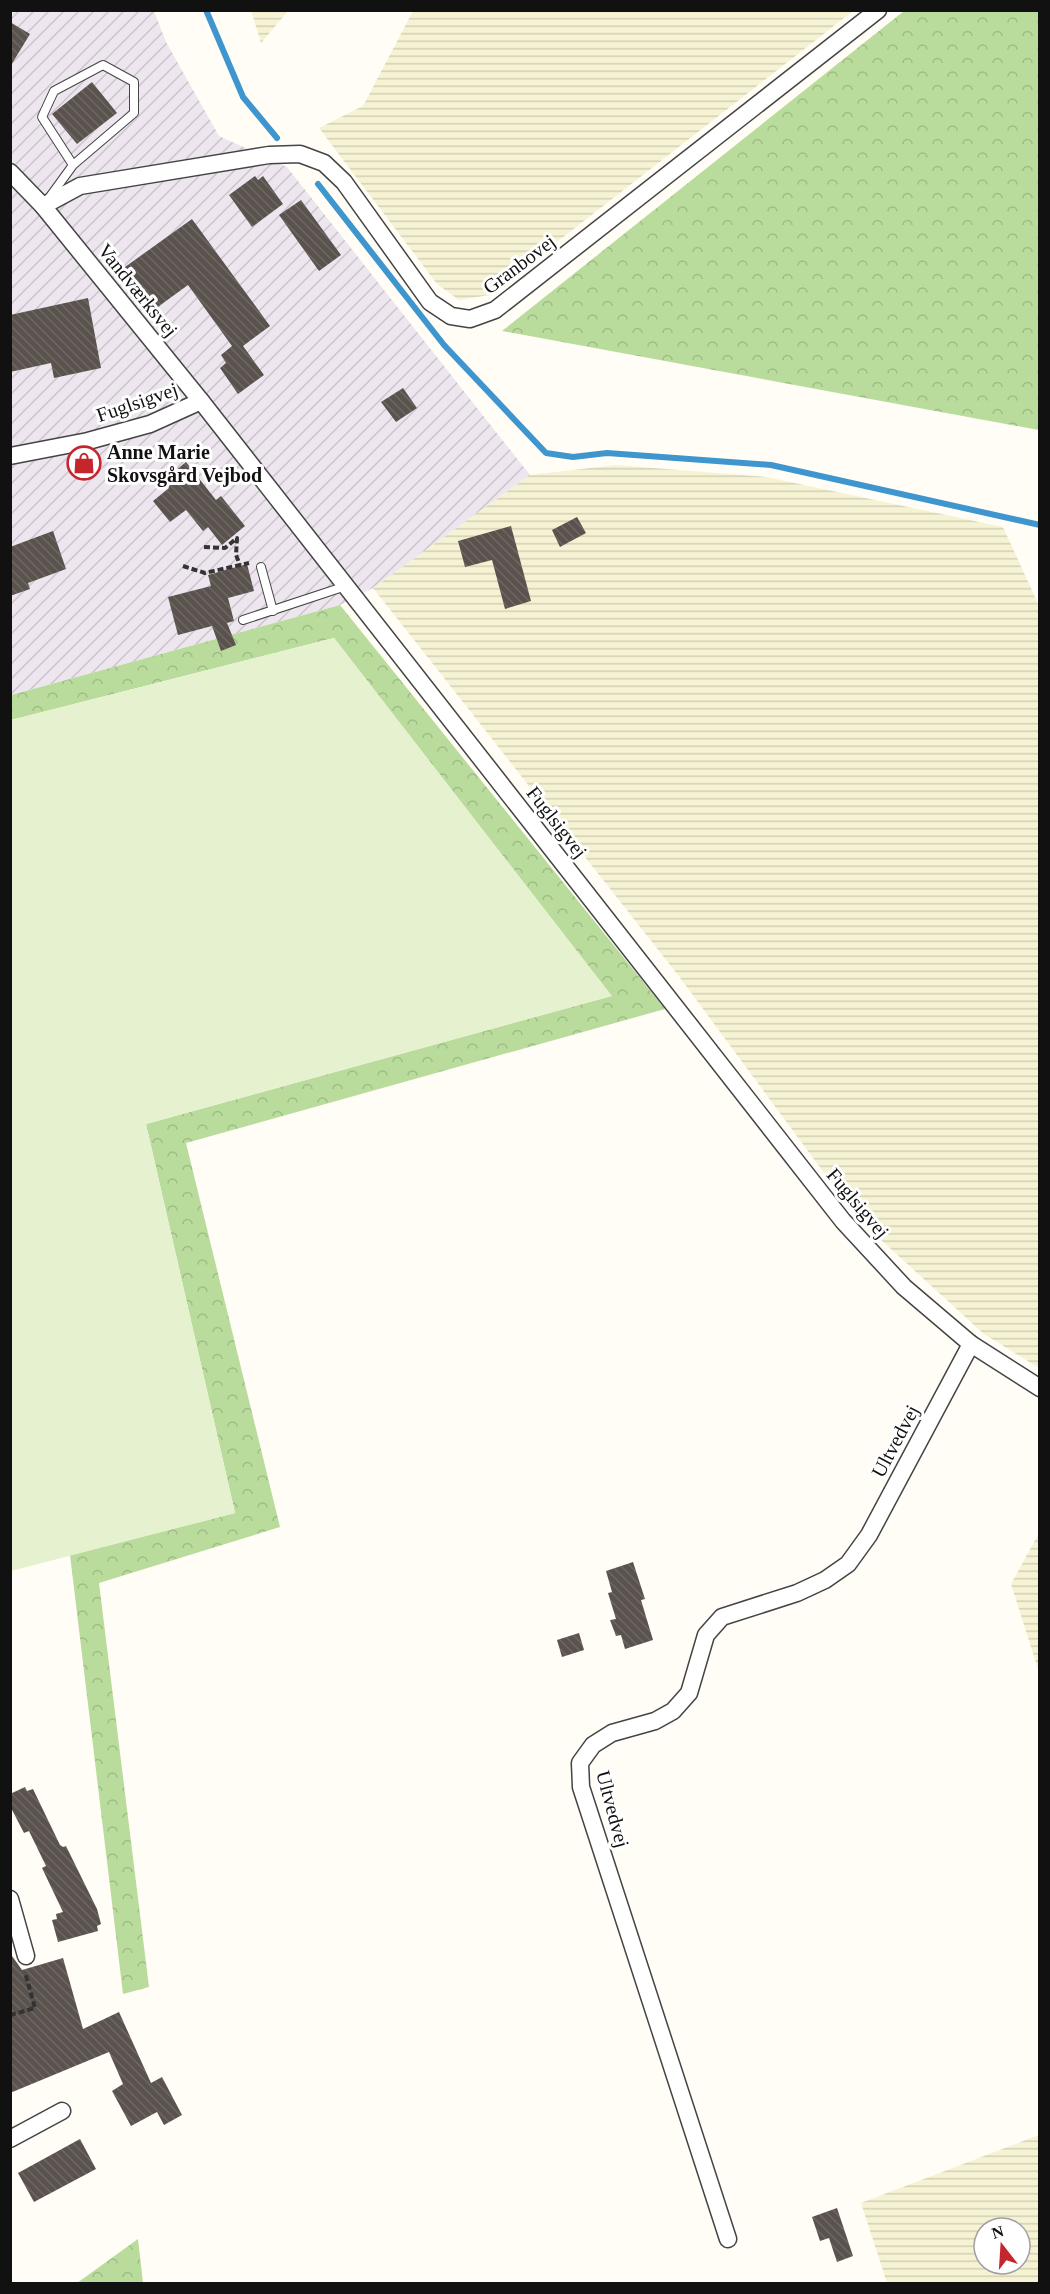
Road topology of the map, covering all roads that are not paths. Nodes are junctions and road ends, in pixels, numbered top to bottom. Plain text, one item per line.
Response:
1 (878, 10) edge
2 (73, 165) junction
3 (10, 172) edge
4 (43, 206) junction
5 (201, 401) junction
6 (10, 456) edge
7 (261, 567) road end
8 (346, 586) junction
9 (273, 611) junction
10 (243, 620) dead end
11 (971, 1344) junction
12 (1040, 1388) edge
13 (10, 1899) edge
14 (14, 1930) edge
15 (26, 1956) road end
16 (62, 2111) dead end
17 (10, 2139) edge
18 (728, 2239) dead end

1 - 4 street, Granbovej
2 - 2 lane
2 - 4 lane
3 - 4 street, Vandværksvej
4 - 5 street, Vandværksvej
5 - 6 street, Fuglsigvej
5 - 8 street, Fuglsigvej
7 - 9 lane
8 - 9 lane
8 - 11 street, Fuglsigvej
9 - 10 lane
11 - 12 street, Fuglsigvej
11 - 18 street, Ultvedvej
13 - 14 street
14 - 15 street
16 - 17 street

